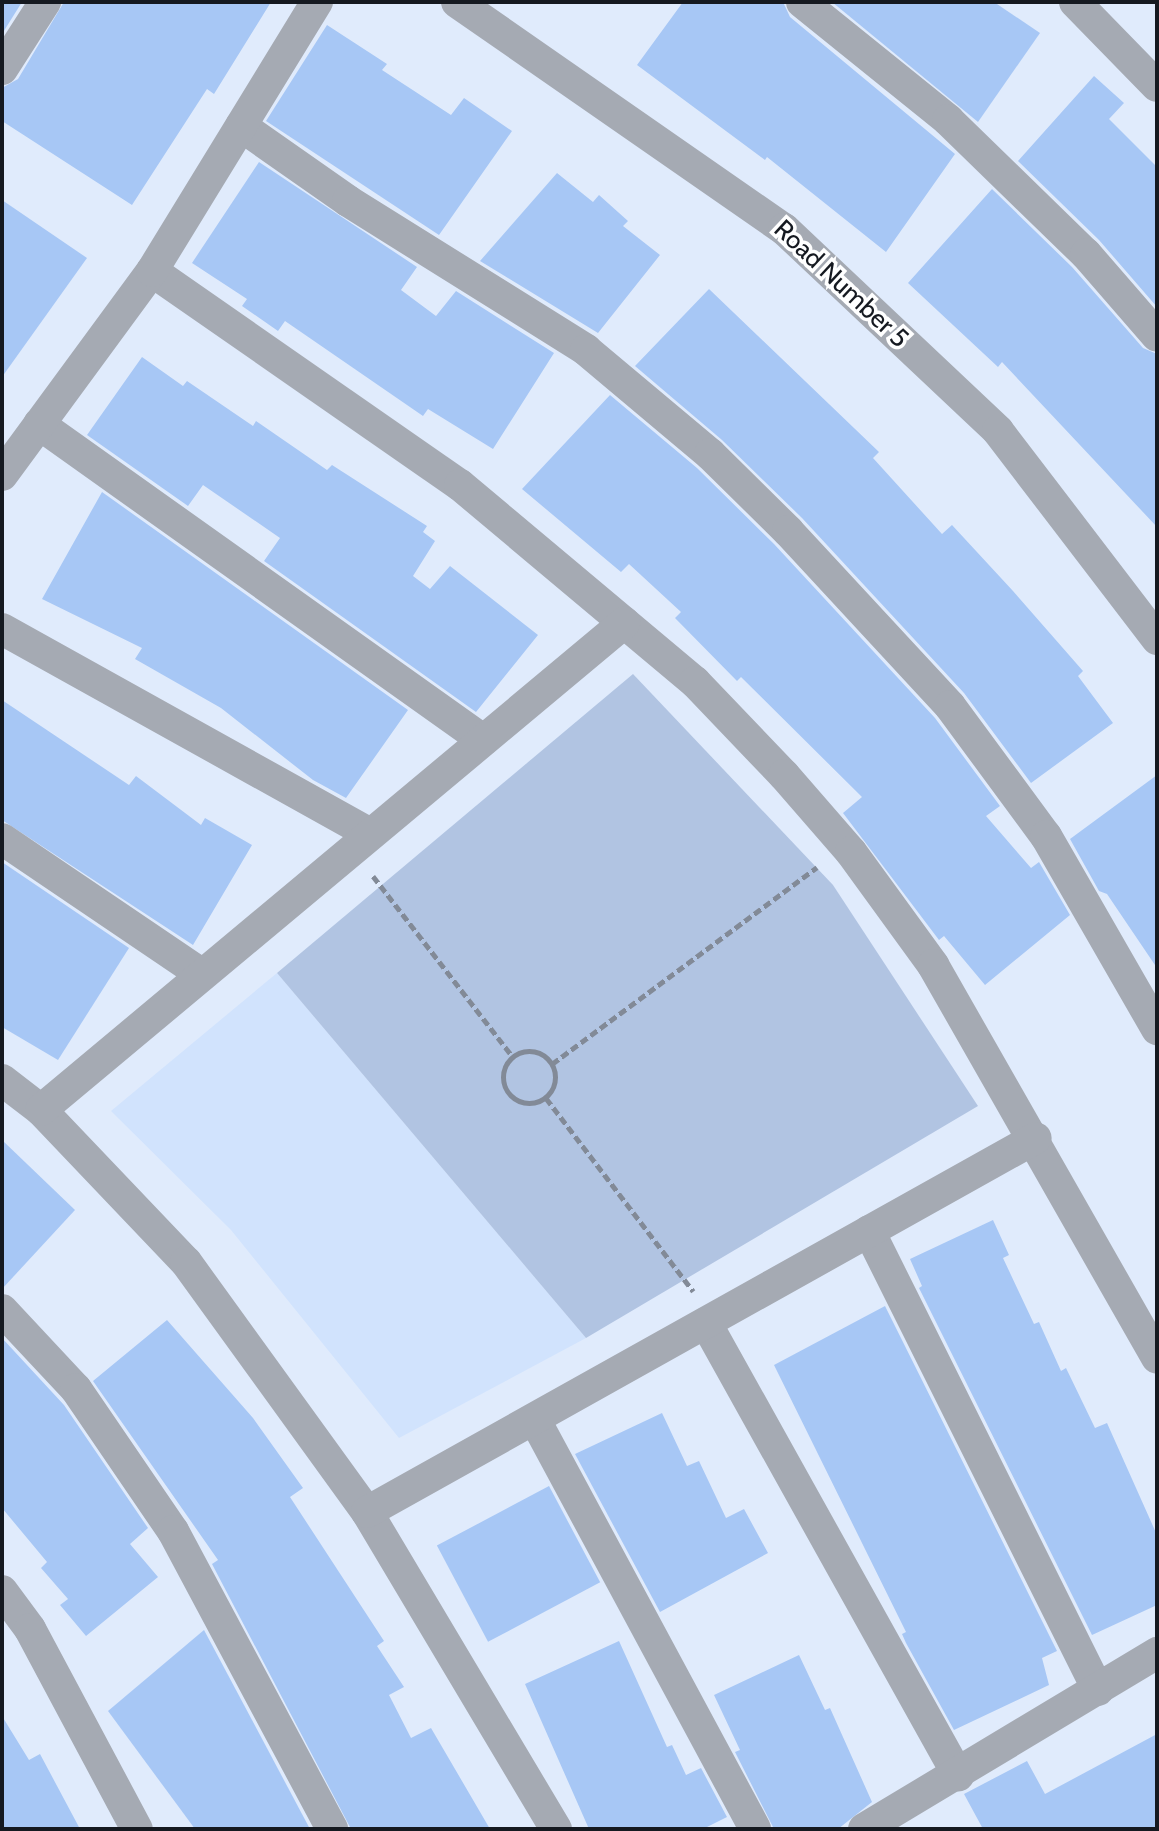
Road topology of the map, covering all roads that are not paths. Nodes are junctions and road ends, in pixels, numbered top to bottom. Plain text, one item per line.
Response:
1 (45, 2) edge
2 (317, 2) edge
3 (457, 2) edge
4 (802, 2) edge
5 (1075, 2) edge
6 (2, 69) edge
7 (1157, 86) edge
8 (241, 126) junction
9 (152, 271) junction
10 (1157, 336) edge
11 (39, 424) junction
12 (2, 475) edge
13 (624, 623) junction
14 (2, 629) edge
15 (1157, 639) edge
16 (483, 740) junction
17 (2, 839) edge
18 (360, 842) junction
19 (200, 973) junction
20 (1157, 1029) edge
21 (2, 1080) edge
22 (41, 1110) junction
23 (1036, 1138) junction
24 (869, 1231) junction
25 (2, 1310) edge
26 (712, 1320) junction
27 (1157, 1358) edge
28 (535, 1420) junction
29 (367, 1512) junction
30 (2, 1591) edge
31 (1157, 1653) edge
32 (1098, 1690) junction
33 (958, 1775) junction
34 (137, 1829) edge
35 (332, 1829) edge
36 (556, 1829) edge
37 (755, 1829) edge
38 (864, 1829) edge

1 - 6 street
2 - 8 street
3 - 15 street, Road Number 5
4 - 10 street
5 - 7 street
8 - 9 street
8 - 20 street
9 - 11 street
9 - 13 street
11 - 12 street
11 - 16 street
13 - 16 street
13 - 23 street
14 - 18 street
16 - 18 street
17 - 19 street
18 - 19 street
19 - 22 street
21 - 22 street
22 - 29 street
23 - 24 street
23 - 27 street
24 - 26 street
24 - 32 street
25 - 35 street
26 - 28 street
26 - 33 street
28 - 29 street
28 - 37 street
29 - 36 street
30 - 34 street
31 - 32 street
32 - 33 street
33 - 38 street

